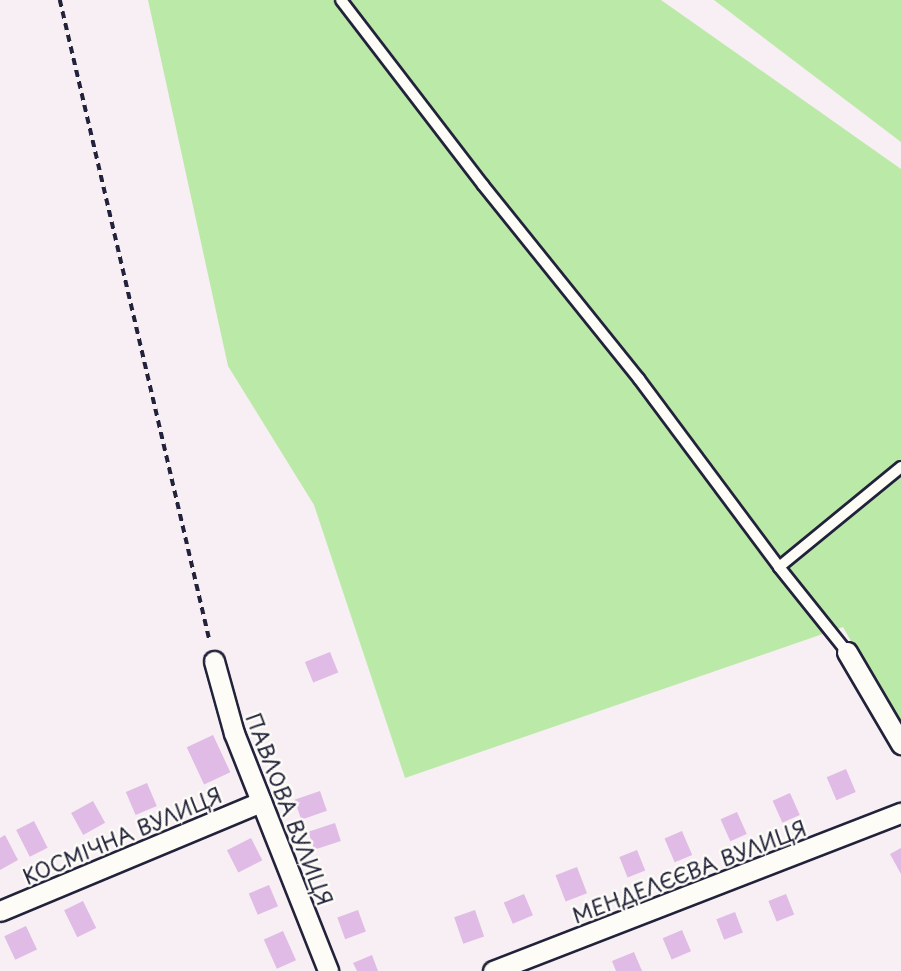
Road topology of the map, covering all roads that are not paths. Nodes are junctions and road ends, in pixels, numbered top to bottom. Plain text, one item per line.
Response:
1 (341, 0) edge
2 (901, 467) edge
3 (779, 567) junction
4 (847, 652) joint
5 (214, 661) road end
6 (901, 744) edge
7 (261, 802) junction
8 (901, 813) edge
9 (0, 911) edge
10 (328, 971) edge
11 (493, 971) edge

1 - 3 lane
2 - 3 lane
3 - 4 lane
4 - 6 street
5 - 7 street, ПАВЛОВА ВУЛИЦЯ
7 - 9 street, КОСМІЧНА ВУЛИЦЯ
7 - 10 street, ПАВЛОВА ВУЛИЦЯ
8 - 11 street, МЕНДЕЛЄЄВА ВУЛИЦЯ

